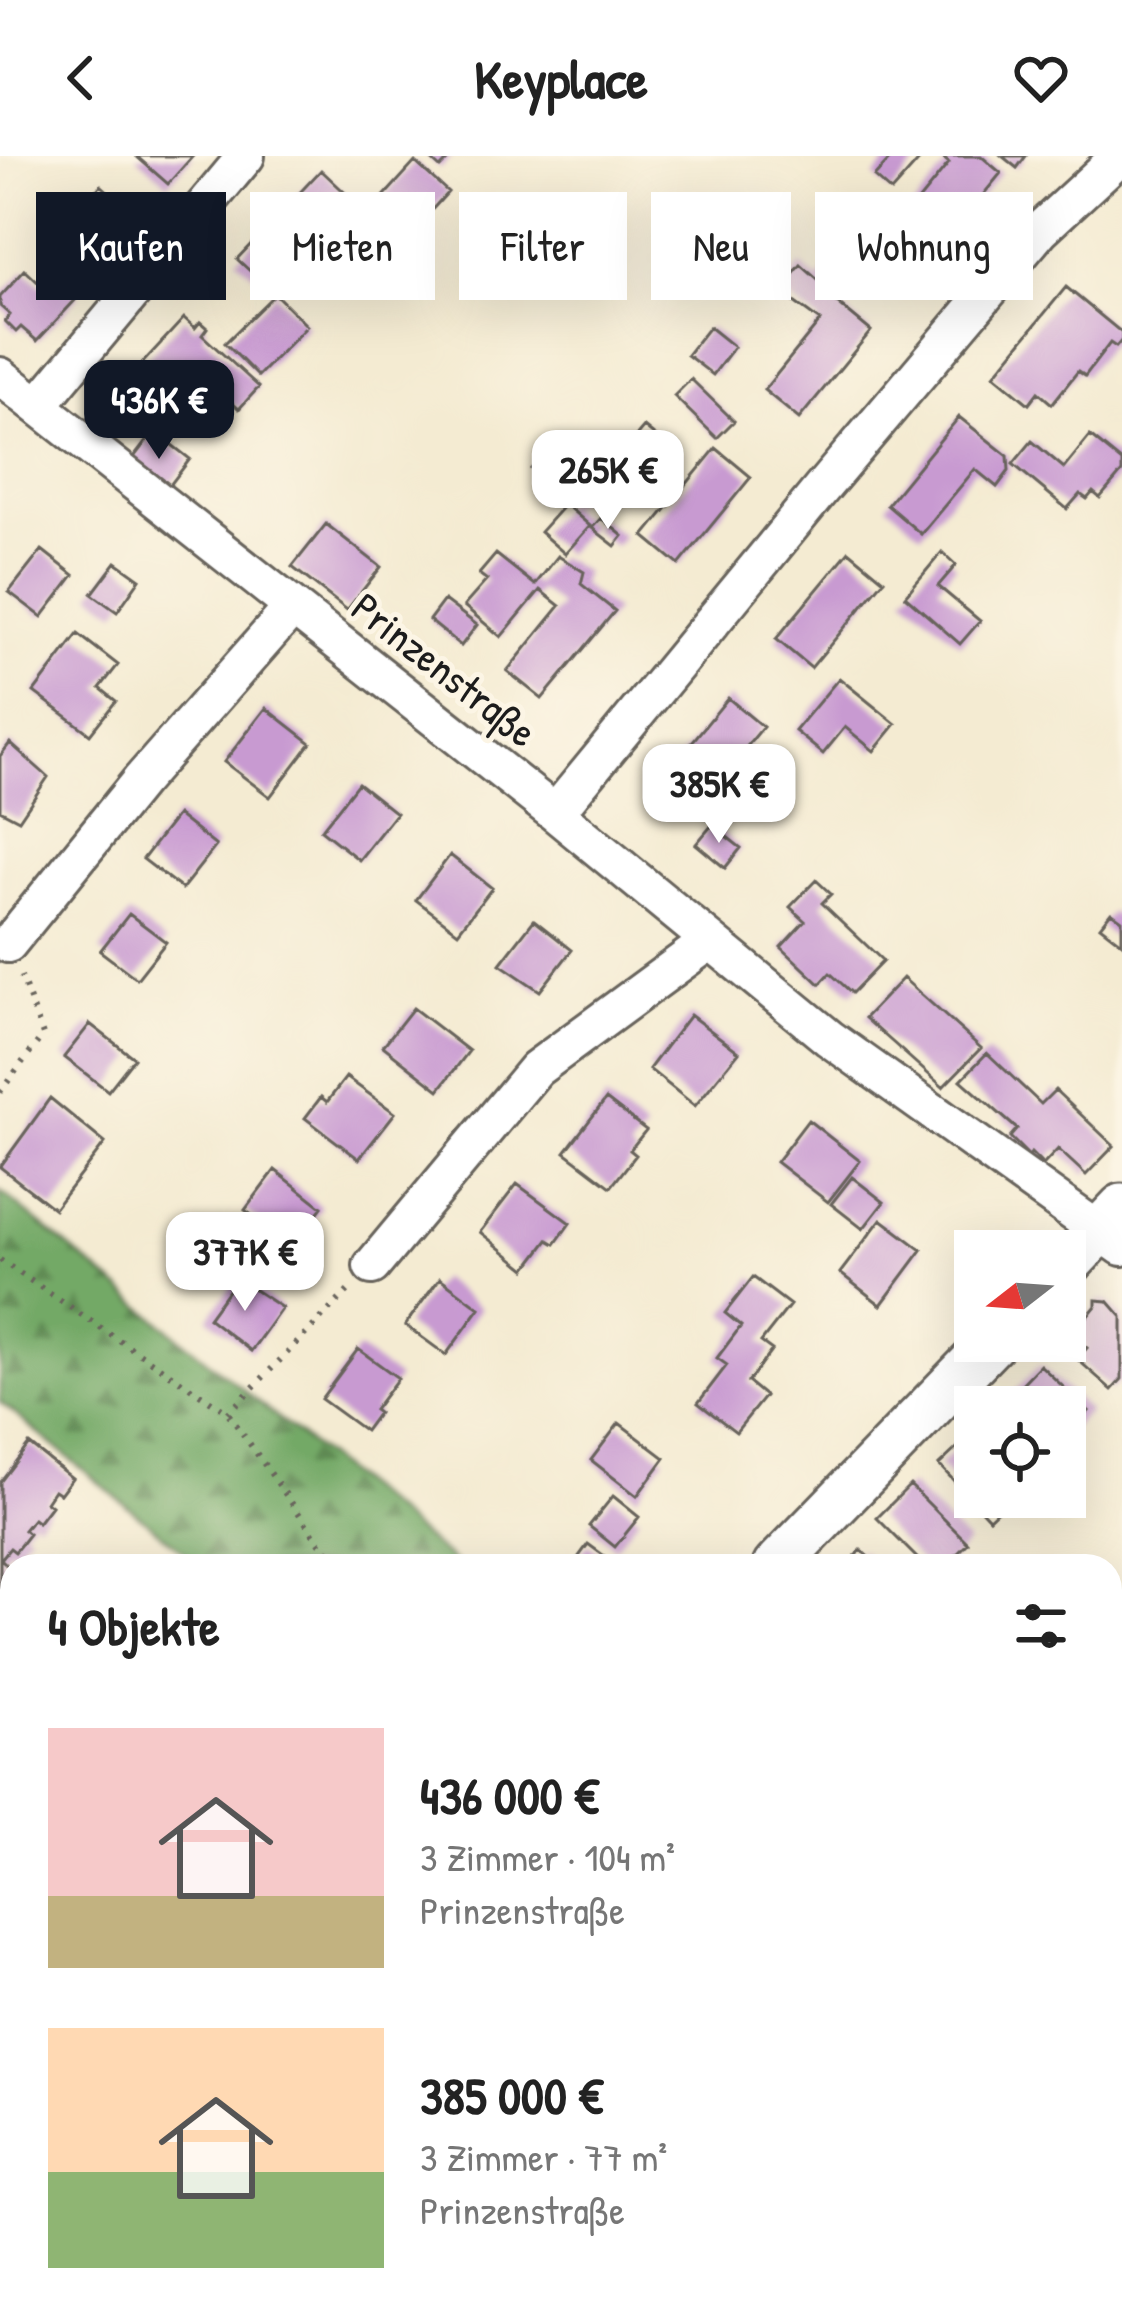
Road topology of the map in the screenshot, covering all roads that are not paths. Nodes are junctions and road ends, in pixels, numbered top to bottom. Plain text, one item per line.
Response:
1 (246, 156) edge
2 (1120, 156) edge
3 (0, 376) edge
4 (38, 406) junction
5 (293, 607) junction
6 (555, 813) junction
7 (710, 941) junction
8 (8, 944) road end
9 (1115, 1228) edge
10 (1086, 1251) edge
11 (373, 1266) road end
12 (974, 1362) edge
13 (788, 1554) edge

1 - 4 street
2 - 6 street
3 - 4 street, Prinzenstraße
4 - 5 street, Prinzenstraße
5 - 6 street, Prinzenstraße
5 - 8 street
6 - 7 street, Prinzenstraße
7 - 9 street, Prinzenstraße
7 - 11 street
9 - 10 street
12 - 13 street

